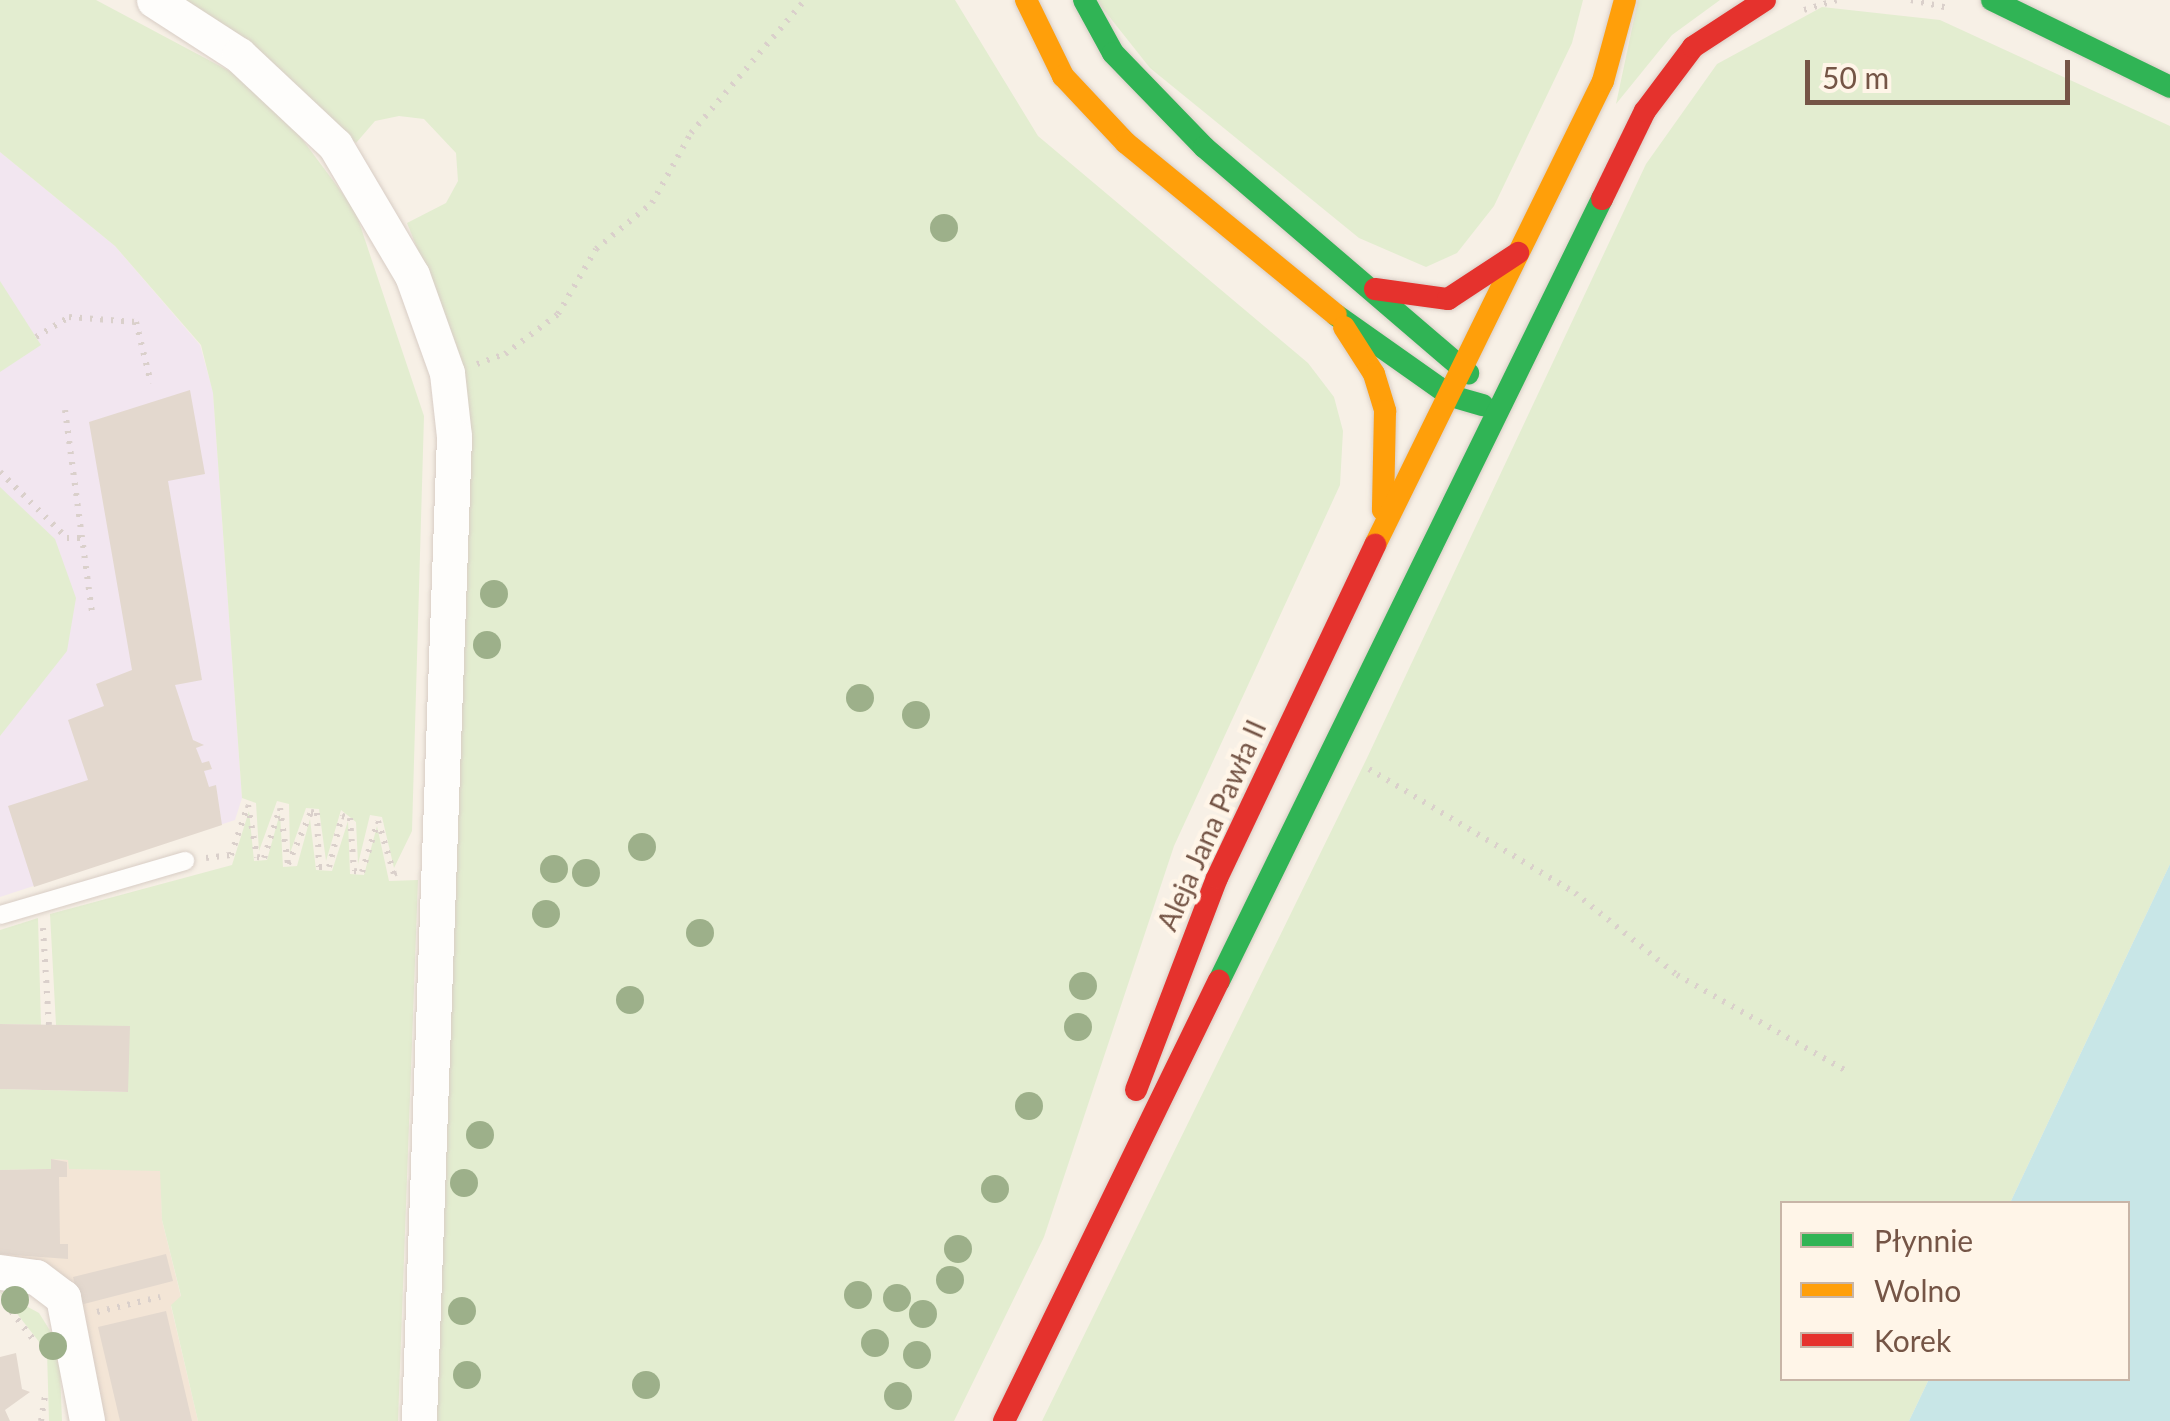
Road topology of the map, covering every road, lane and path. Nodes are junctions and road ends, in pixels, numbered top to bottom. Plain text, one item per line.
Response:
1 (154, 0) edge
2 (805, 0) edge
3 (1026, 0) edge
4 (1084, 0) edge
5 (1625, 0) edge
6 (1765, 0) edge
7 (1992, 0) edge
8 (2170, 87) edge
9 (1520, 251) junction
10 (1375, 289) junction
11 (1337, 316) junction
12 (36, 336) dead end
13 (1464, 368) junction
14 (447, 373) junction
15 (151, 384) dead end
16 (1450, 396) junction
17 (1494, 408) junction
18 (65, 410) dead end
19 (0, 472) edge
20 (1380, 537) junction
21 (82, 538) junction
22 (92, 612) dead end
23 (1336, 744) junction
24 (232, 855) dead end
25 (407, 858) dead end
26 (184, 860) dead end
27 (42, 902) junction
28 (0, 915) edge
29 (48, 1025) dead end
30 (1847, 1070) dead end
31 (0, 1272) edge
32 (160, 1297) dead end
33 (0, 1308) edge
34 (72, 1318) junction
35 (1051, 1322) junction
36 (38, 1354) dead end
37 (46, 1386) dead end
38 (41, 1421) edge
39 (87, 1421) edge
40 (419, 1421) edge
41 (1004, 1421) edge

1 - 14 street
2 - 14 path
3 - 11 main road
4 - 10 main road
5 - 9 main road, Aleja Jana Pawła II
6 - 17 main road, Aleja Jana Pawła II
7 - 8 main road
9 - 10 main road
9 - 13 main road, Aleja Jana Pawła II
10 - 13 main road
11 - 16 main road
11 - 20 main road
12 - 15 path
13 - 16 main road, Aleja Jana Pawła II
13 - 17 main road
14 - 40 street
16 - 17 main road
16 - 20 main road, Aleja Jana Pawła II
17 - 23 main road, Aleja Jana Pawła II
18 - 21 path
19 - 21 path
20 - 35 main road, Aleja Jana Pawła II
21 - 22 path
23 - 30 path
23 - 35 main road, Aleja Jana Pawła II
24 - 25 path
26 - 27 lane
27 - 28 lane
27 - 29 path
31 - 34 street
32 - 34 path
33 - 36 path
34 - 39 street
35 - 41 main road, Aleja Jana Pawła II
37 - 38 path

